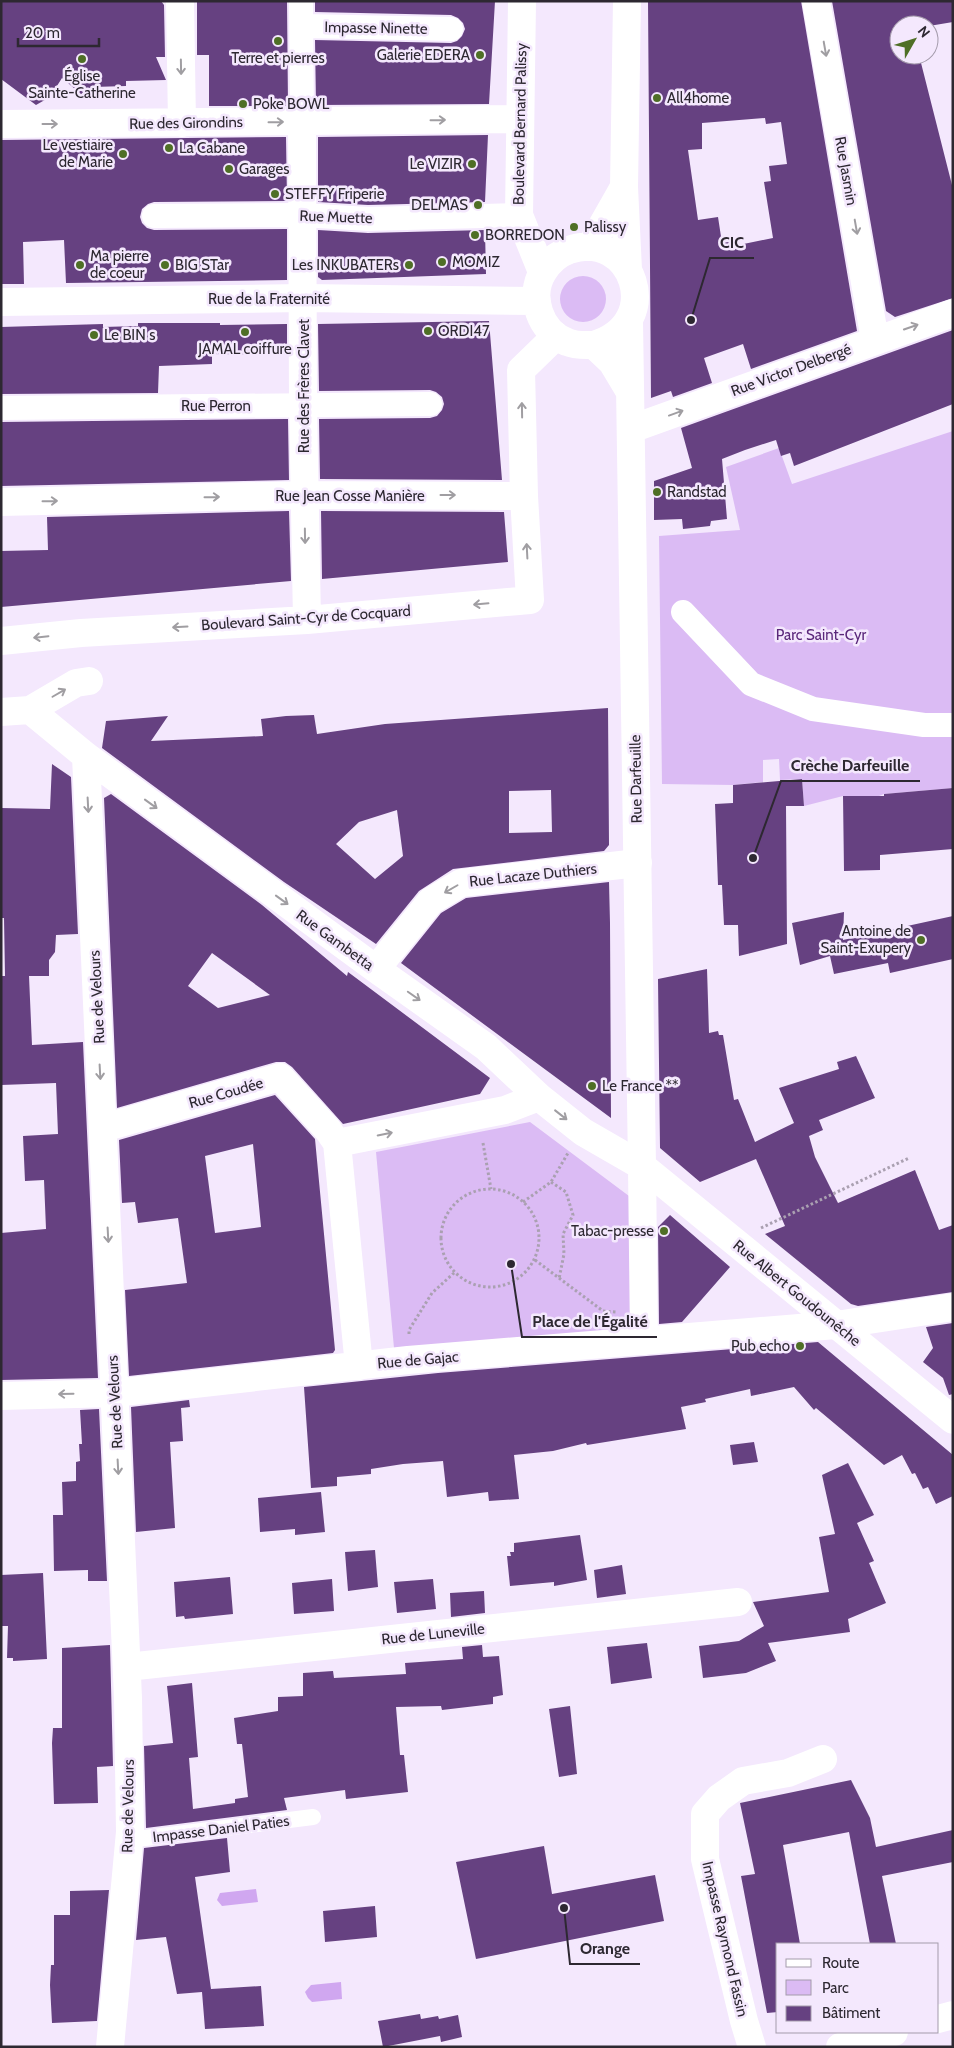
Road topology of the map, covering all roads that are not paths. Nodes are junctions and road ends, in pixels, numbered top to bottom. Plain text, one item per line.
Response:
1 (180, 1) edge
2 (302, 1) edge
3 (522, 1) edge
4 (627, 1) edge
5 (816, 1) edge
6 (302, 26) junction
7 (451, 30) dead end
8 (520, 119) junction
9 (302, 122) junction
10 (182, 123) junction
11 (1, 124) edge
12 (624, 187) junction
13 (518, 215) junction
14 (154, 216) dead end
15 (302, 216) junction
16 (590, 247) junction
17 (628, 270) junction
18 (542, 272) junction
19 (304, 298) junction
20 (536, 301) junction
21 (1, 302) edge
22 (953, 313) edge
23 (629, 321) junction
24 (556, 336) junction
25 (875, 340) junction
26 (594, 345) junction
27 (631, 393) junction
28 (430, 404) dead end
29 (303, 406) junction
30 (1, 408) edge
31 (631, 429) junction
32 (304, 495) junction
33 (524, 496) junction
34 (1, 502) edge
35 (683, 612) dead end
36 (307, 620) junction
37 (1, 641) edge
38 (89, 680) dead end
39 (30, 710) junction
40 (1, 712) edge
41 (953, 724) edge
42 (86, 756) junction
43 (638, 863) junction
44 (376, 969) junction
45 (539, 1098) junction
46 (103, 1128) junction
47 (333, 1137) junction
48 (642, 1166) junction
49 (953, 1307) edge
50 (836, 1325) junction
51 (644, 1341) junction
52 (359, 1366) junction
53 (114, 1393) junction
54 (1, 1396) edge
55 (953, 1420) edge
56 (738, 1602) dead end
57 (127, 1667) junction
58 (823, 1759) dead end
59 (313, 1817) dead end
60 (129, 1840) junction
61 (953, 2015) edge
62 (939, 2020) edge
63 (890, 2033) edge
64 (110, 2047) edge
65 (752, 2047) edge
66 (840, 2047) edge

1 -> 10 street
2 - 6 street, Rue des Frères Clavet
3 - 8 street, Boulevard Bernard Palissy
4 - 12 street
5 -> 25 street, Rue Jasmin
6 - 7 street, Impasse Ninette
6 - 9 street, Rue des Frères Clavet
9 -> 8 street, Rue des Girondins
8 - 13 street, Boulevard Bernard Palissy
10 -> 9 street, Rue des Girondins
9 - 15 street, Rue des Frères Clavet
11 -> 10 street, Rue des Girondins
12 - 16 street
12 - 17 street
13 - 15 street, Rue Muette
13 - 18 street, Boulevard Bernard Palissy
14 - 15 street, Rue Muette
15 - 19 street, Rue des Frères Clavet
16 - 17 street
16 - 18 street
17 - 23 street
18 - 20 street
19 - 20 street, Rue de la Fraternité
19 - 21 street, Rue de la Fraternité
19 - 29 street, Rue des Frères Clavet
20 - 24 street
25 -> 22 street, Rue Victor Delbergé
23 - 26 street
23 - 27 street, Rue Darfeuille
24 - 26 street
33 -> 24 street
31 -> 25 street, Rue Victor Delbergé
26 - 27 street
27 - 31 street, Rue Darfeuille
28 - 29 street, Rue Perron
29 - 30 street, Rue Perron
29 - 32 street, Rue des Frères Clavet
31 - 43 street, Rue Darfeuille
32 -> 33 street, Rue Jean Cosse Manière
34 -> 32 street, Rue Jean Cosse Manière
32 -> 36 street, Rue des Frères Clavet
33 - 36 street, Boulevard Saint-Cyr de Cocquard
35 - 41 street
36 -> 37 street, Boulevard Saint-Cyr de Cocquard
39 -> 38 street
39 - 40 street
39 - 42 street, Rue Gambetta
42 -> 44 street, Rue Gambetta
42 -> 46 street, Rue de Velours
43 -> 44 street, Rue Lacaze Duthiers
43 - 48 street, Rue Darfeuille
44 -> 45 street, Rue Gambetta
47 -> 45 street
45 -> 48 street, Rue Gambetta
46 - 47 street, Rue Coudée
46 -> 53 street, Rue de Velours
47 - 52 street
48 - 50 street, Rue Albert Goudounêche
48 - 51 street, Rue Darfeuille
49 - 50 street, Rue de Gajac
50 - 51 street, Rue de Gajac
50 - 55 street, Rue Albert Goudounêche
51 - 52 street, Rue de Gajac
52 - 53 street, Rue de Gajac
53 -> 54 street, Rue de Gajac
53 -> 57 street, Rue de Velours
56 - 57 street, Rue de Luneville
57 - 60 street, Rue de Velours
58 - 65 street, Impasse Raymond Fassin
59 - 60 lane, Impasse Daniel Paties
60 - 64 street, Rue de Velours
61 - 62 street
63 - 66 street

